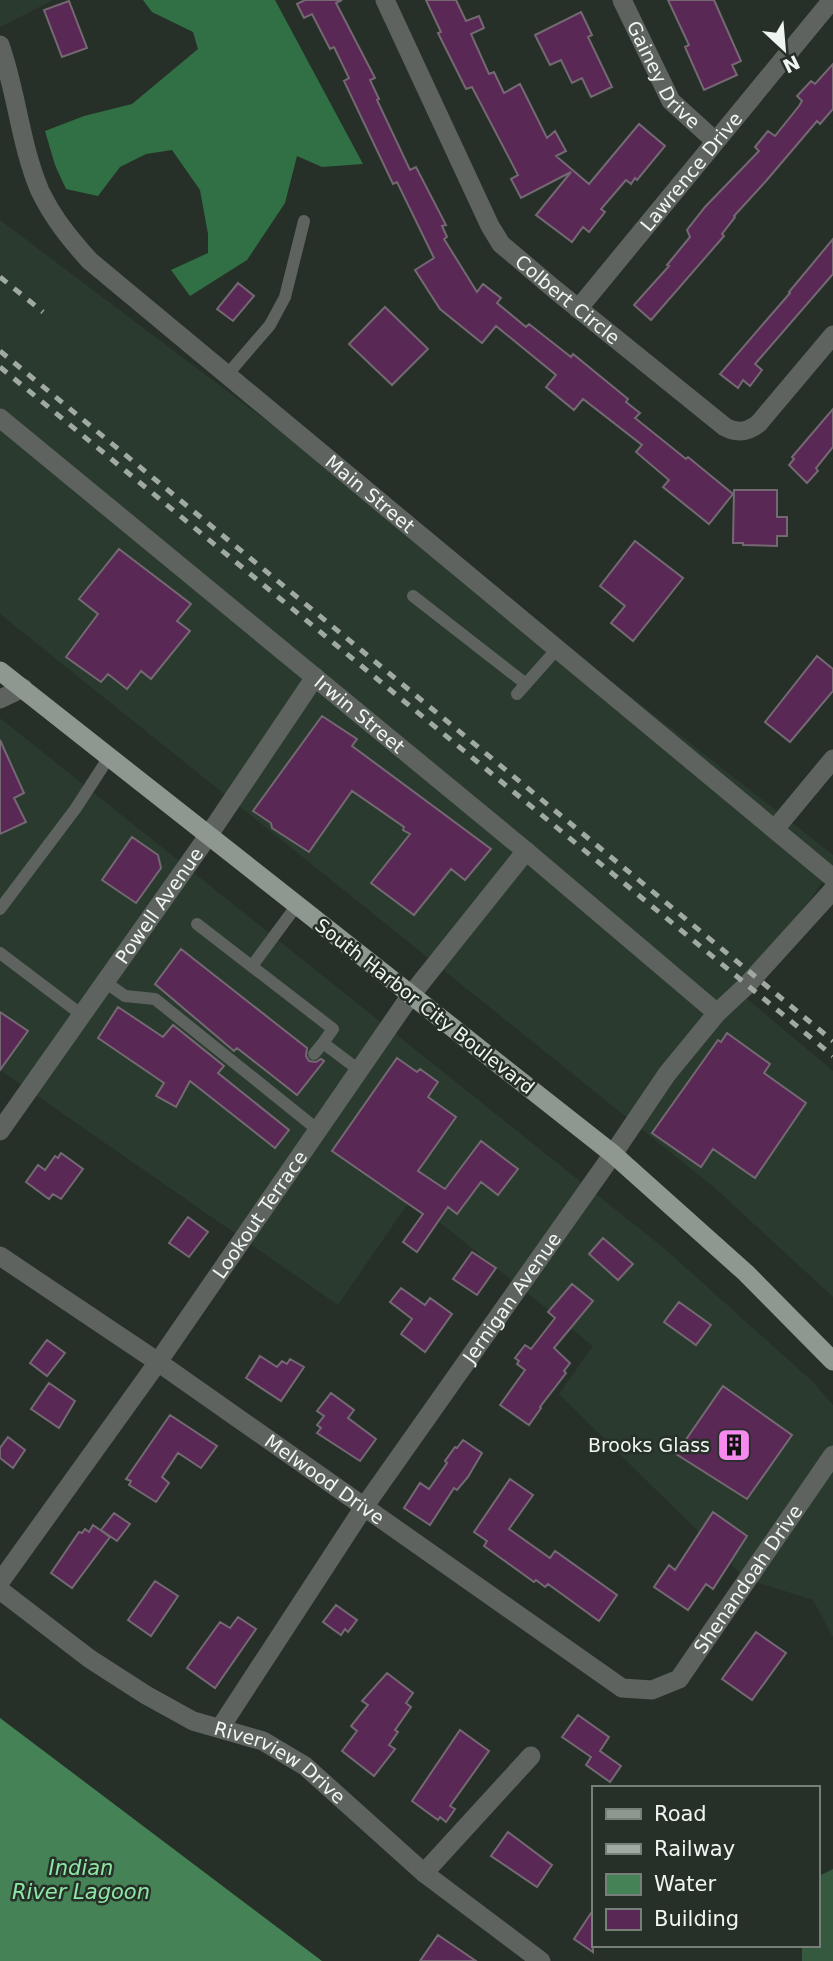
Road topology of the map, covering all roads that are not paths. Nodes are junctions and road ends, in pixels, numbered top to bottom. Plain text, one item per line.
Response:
1 (385, 0) edge
2 (622, 0) edge
3 (832, 0) edge
4 (0, 45) edge
5 (715, 140) junction
6 (304, 221) dead end
7 (578, 309) junction
8 (833, 335) edge
9 (227, 375) junction
10 (0, 418) edge
11 (413, 596) dead end
12 (556, 649) junction
13 (0, 671) edge
14 (315, 677) junction
15 (23, 688) junction
16 (0, 699) edge
17 (109, 757) junction
18 (833, 760) edge
19 (775, 829) junction
20 (208, 835) junction
21 (526, 851) junction
22 (833, 878) edge
23 (833, 890) edge
24 (297, 905) junction
25 (0, 909) edge
26 (197, 924) dead end
27 (0, 953) edge
28 (252, 967) junction
29 (105, 982) junction
30 (411, 995) junction
31 (717, 1013) junction
32 (82, 1015) junction
33 (323, 1042) junction
34 (314, 1054) dead end
35 (359, 1070) junction
36 (288, 1088) dead end
37 (280, 1100) junction
38 (318, 1130) junction
39 (0, 1131) edge
40 (613, 1154) junction
41 (0, 1256) edge
42 (833, 1361) edge
43 (158, 1363) junction
44 (833, 1455) edge
45 (364, 1507) junction
46 (0, 1582) edge
47 (0, 1590) edge
48 (652, 1690) joint
49 (220, 1728) junction
50 (531, 1756) dead end
51 (424, 1873) junction
52 (541, 1961) edge

1 - 7 street, Colbert Circle
2 - 5 street, Gainey Drive
3 - 5 street, Lawrence Drive
4 - 9 street, Main Street
5 - 7 street, Lawrence Drive
6 - 9 lane
7 - 8 street, Colbert Circle
9 - 12 street, Main Street
10 - 14 street, Irwin Street
11 - 12 lane
12 - 19 street, Main Street
13 - 15 main road, South Harbor City Boulevard
14 - 20 street, Powell Avenue
14 - 21 street, Irwin Street
15 - 16 street
15 - 17 main road, South Harbor City Boulevard
17 - 20 main road, South Harbor City Boulevard
17 - 25 lane
18 - 19 street
19 - 22 street, Main Street
20 - 24 main road, South Harbor City Boulevard
20 - 29 street, Powell Avenue
21 - 30 street, Lookout Terrace
21 - 31 street, Irwin Street
23 - 31 street, Jernigan Avenue
24 - 28 lane
24 - 30 main road, South Harbor City Boulevard
26 - 28 lane
27 - 32 lane
28 - 33 lane
29 - 32 street, Powell Avenue
29 - 37 lane
30 - 35 street, Lookout Terrace
30 - 40 main road, South Harbor City Boulevard
31 - 40 street, Jernigan Avenue
32 - 39 street, Powell Avenue
33 - 34 lane
33 - 35 lane
35 - 38 street, Lookout Terrace
36 - 37 lane
37 - 38 lane
38 - 43 street, Lookout Terrace
40 - 42 main road, South Harbor City Boulevard
40 - 45 street, Jernigan Avenue
41 - 43 street, Melwood Drive
43 - 45 street, Melwood Drive
43 - 46 street, Lookout Terrace
44 - 48 street, Shenandoah Drive
45 - 48 street, Melwood Drive
45 - 49 street, Jernigan Avenue
47 - 49 street, Riverview Drive
49 - 51 street, Riverview Drive
50 - 51 street
51 - 52 street, Riverview Drive

